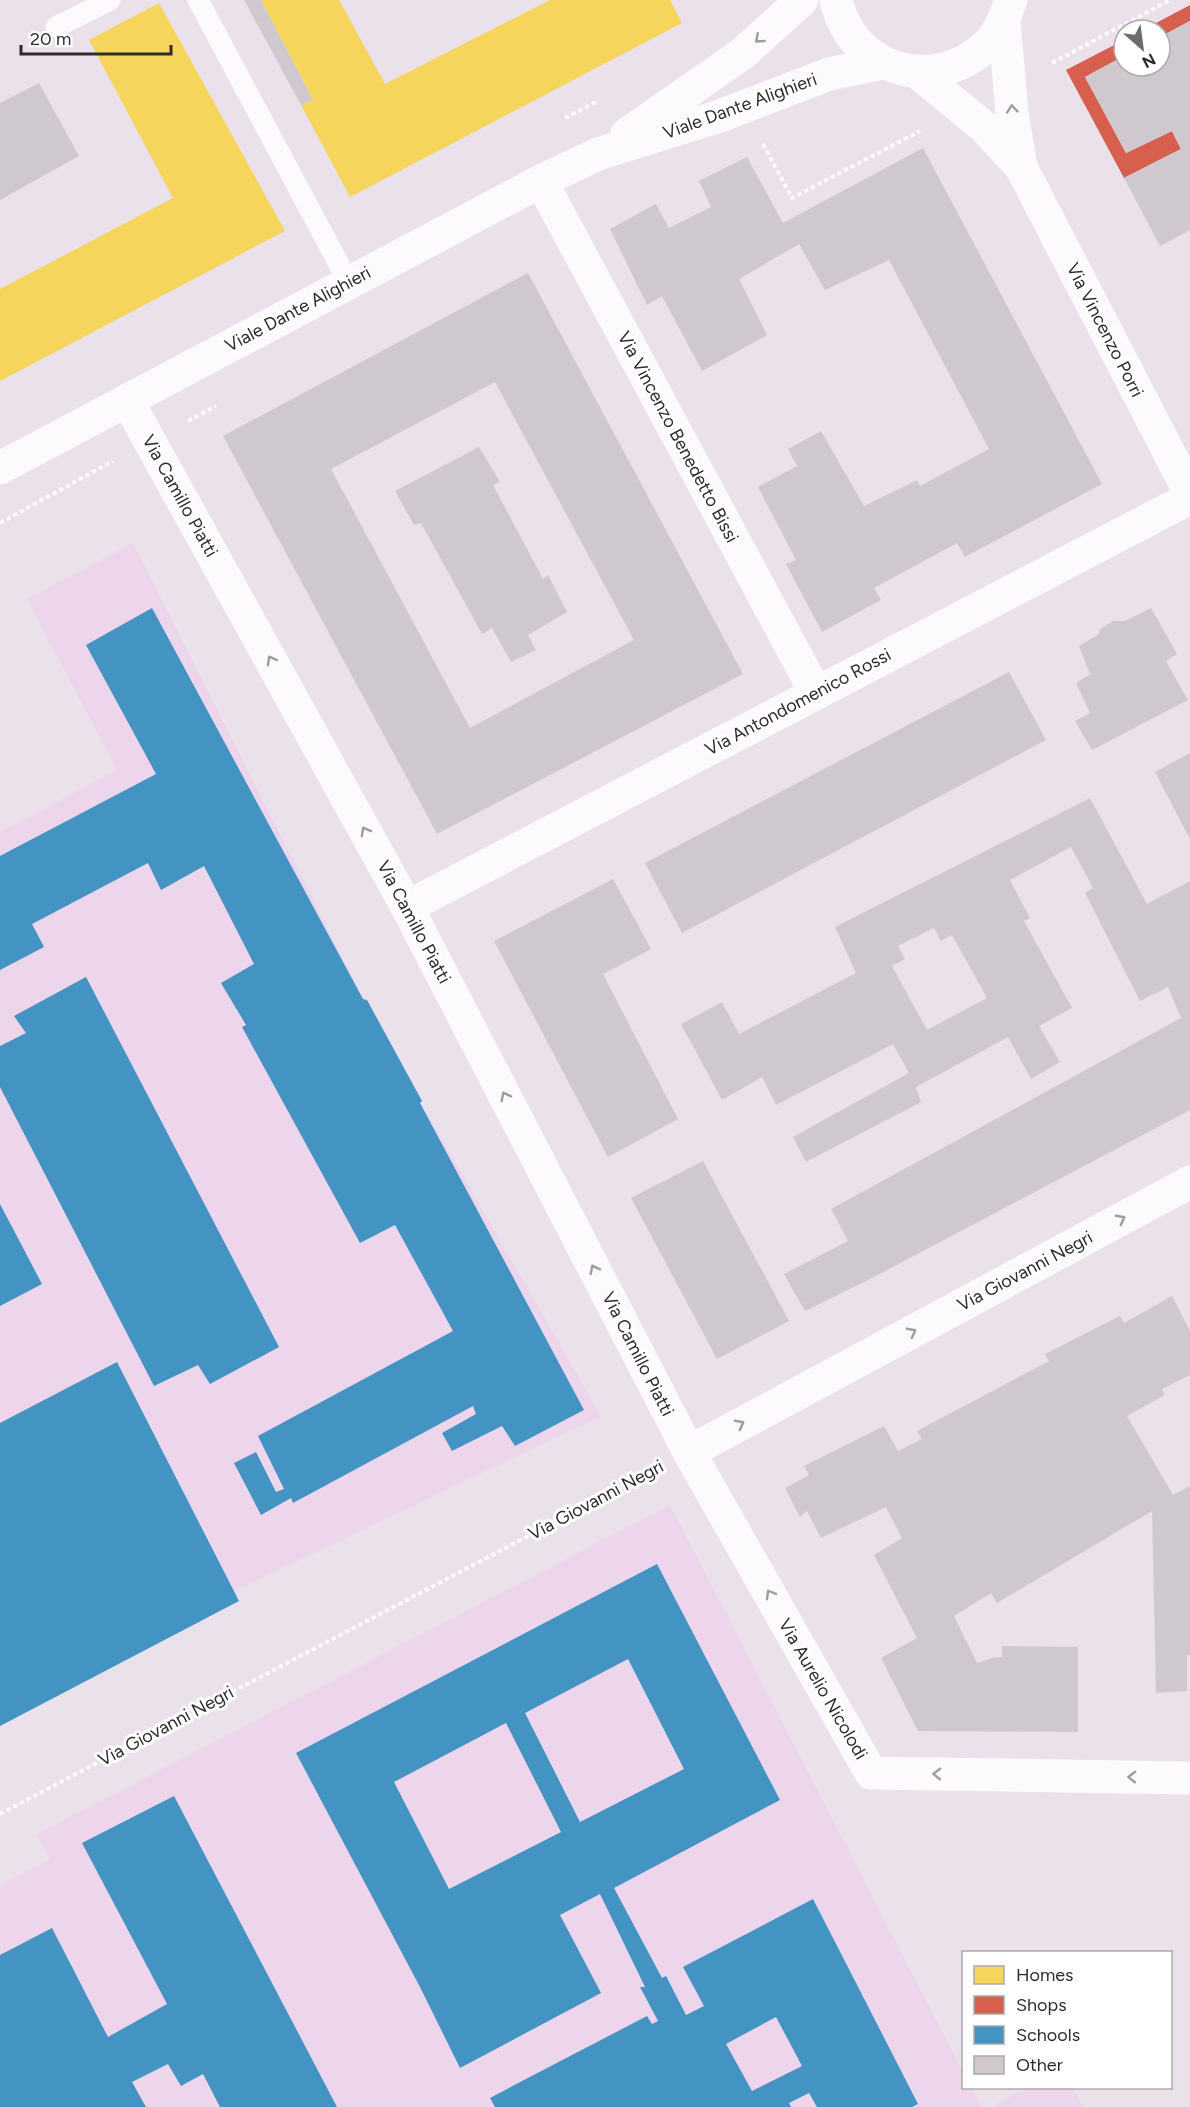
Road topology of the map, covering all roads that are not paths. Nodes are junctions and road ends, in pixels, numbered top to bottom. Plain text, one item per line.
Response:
1 (110, 0) edge
2 (198, 0) edge
3 (802, 0) edge
4 (836, 0) edge
5 (1007, 11) edge
6 (56, 27) dead end
7 (883, 63) junction
8 (917, 72) junction
9 (598, 154) junction
10 (1021, 167) junction
11 (541, 181) junction
12 (349, 283) junction
13 (127, 400) junction
14 (0, 468) edge
15 (1190, 493) edge
16 (1190, 498) edge
17 (816, 693) junction
18 (407, 907) junction
19 (1190, 1182) edge
20 (689, 1452) junction
21 (1190, 1778) edge

1 - 6 lane
2 - 12 lane
3 -> 9 street, Viale Dante Alighieri
4 - 7 street
5 - 8 street
10 -> 5 street, Via Vincenzo Porri
7 - 8 street
7 - 9 street, Viale Dante Alighieri
8 - 10 street, Via Vincenzo Porri
9 - 11 street, Viale Dante Alighieri
10 - 15 street, Via Vincenzo Porri
11 - 12 street, Viale Dante Alighieri
11 - 17 street, Via Vincenzo Benedetto Bissi
12 - 13 street, Viale Dante Alighieri
13 - 14 street, Viale Dante Alighieri
18 -> 13 street, Via Camillo Piatti
16 - 17 street, Via Antondomenico Rossi
17 - 18 street, Via Antondomenico Rossi
20 -> 18 street, Via Camillo Piatti
20 -> 19 street, Via Giovanni Negri
21 -> 20 street, Via Aurelio Nicolodi

